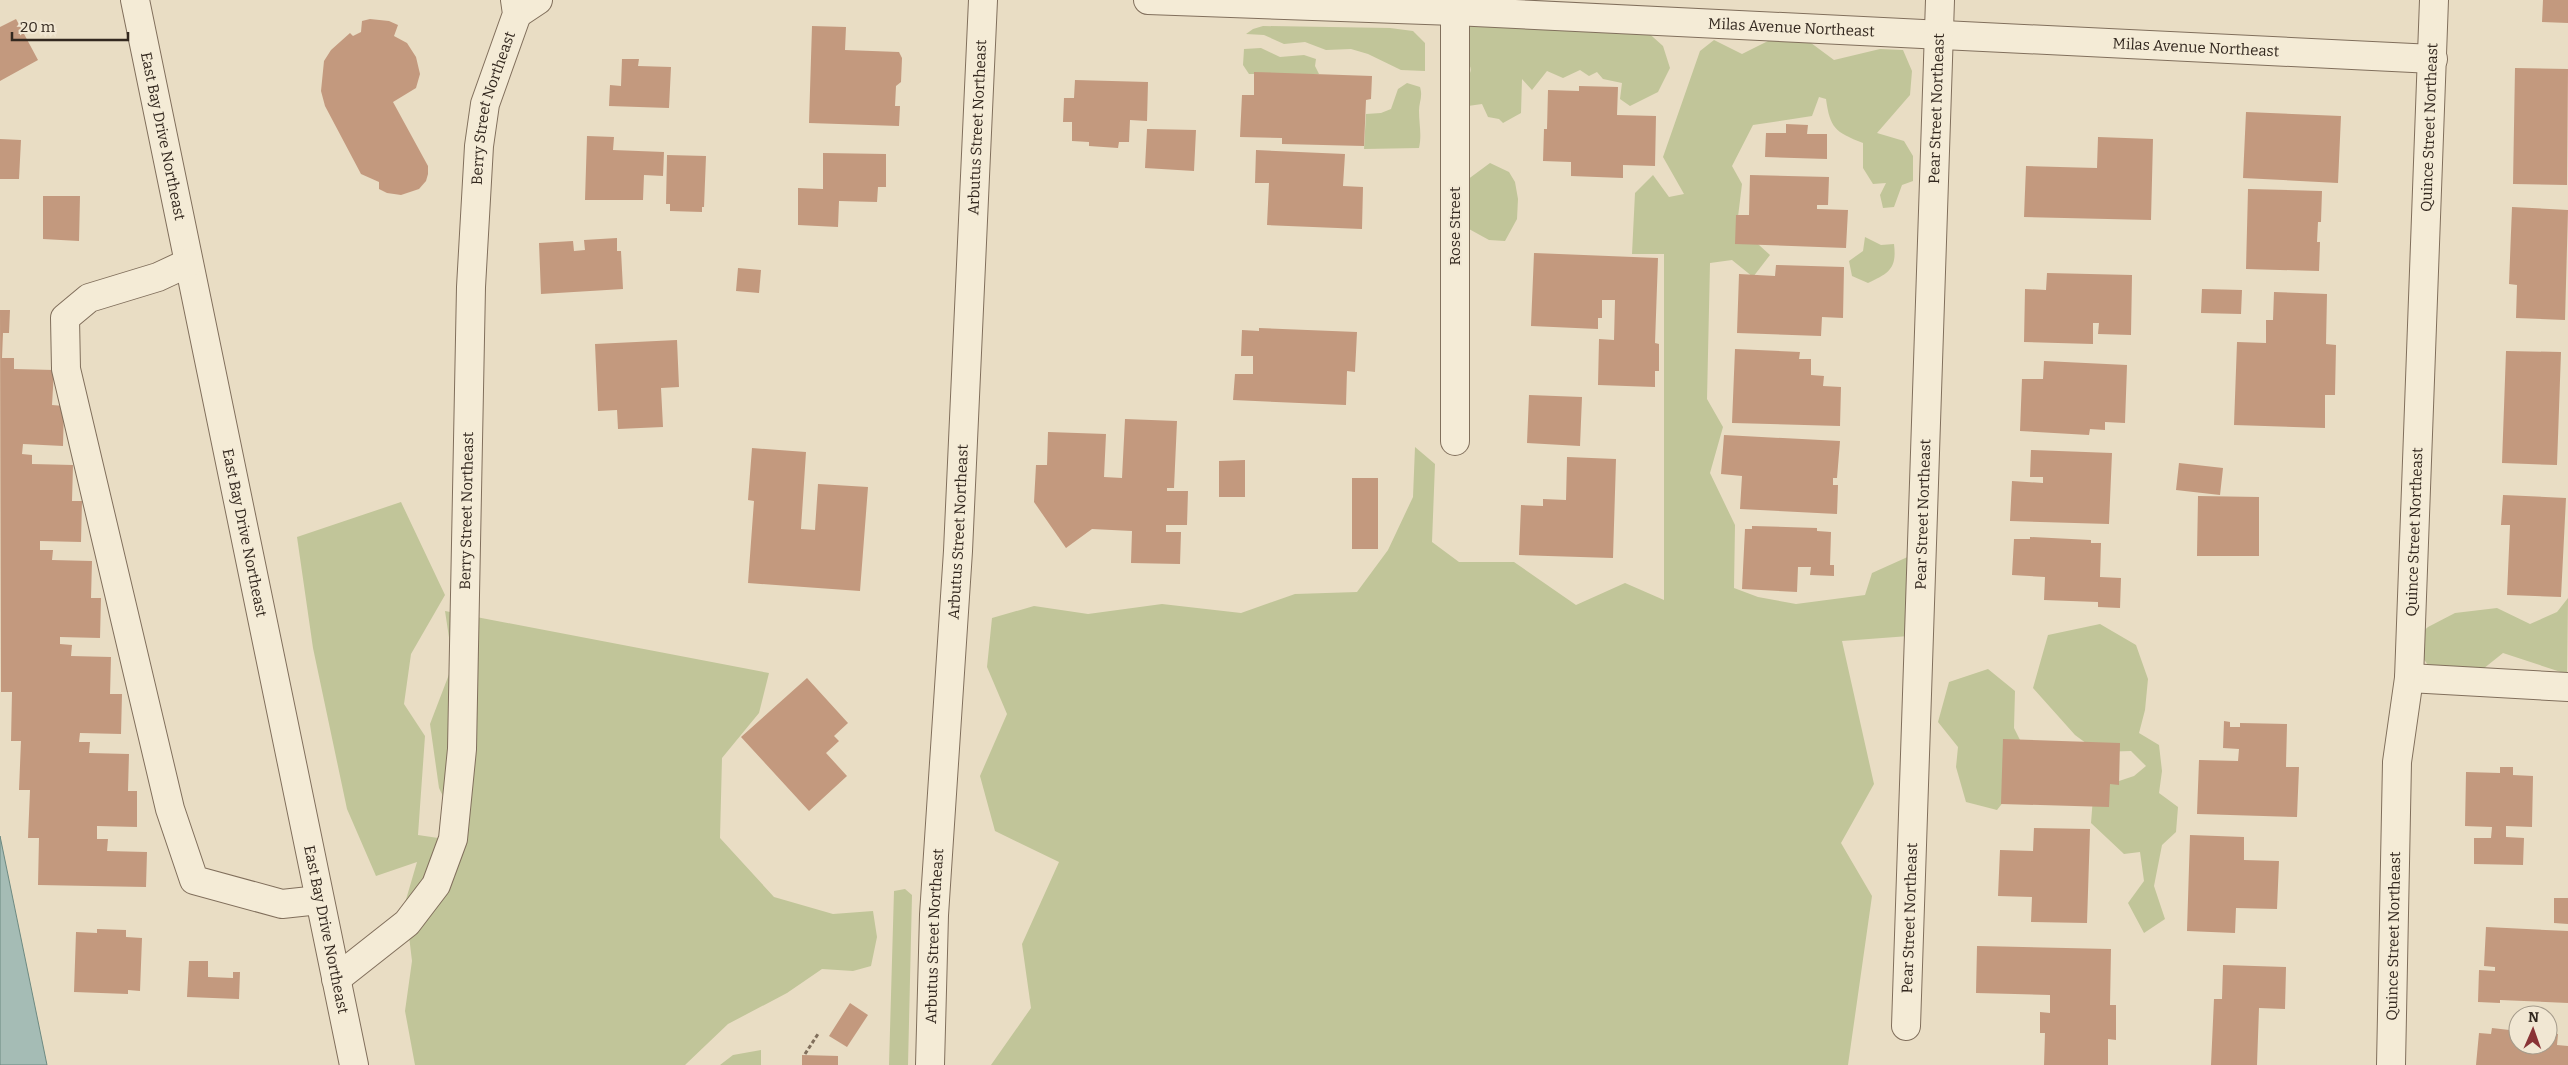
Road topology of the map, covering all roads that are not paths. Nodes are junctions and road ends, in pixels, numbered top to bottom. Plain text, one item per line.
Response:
1 (135, 0) edge
2 (983, 0) edge
3 (1148, 0) edge
4 (1940, 0) edge
5 (2434, 0) edge
6 (524, 5) edge
7 (1454, 6) edge
8 (1940, 35) junction
9 (2433, 60) junction
10 (188, 263) junction
11 (1455, 441) dead end
12 (2409, 678) junction
13 (2568, 687) edge
14 (319, 900) junction
15 (336, 979) junction
16 (1906, 1026) dead end
17 (354, 1065) edge
18 (930, 1065) edge
19 (2391, 1065) edge

1 - 10 street, East Bay Drive Northeast
2 - 18 street, Arbutus Street Northeast
3 - 7 street, Milas Avenue Northeast
4 - 8 street, Pear Street Northeast
5 - 9 street, Quince Street Northeast
6 - 15 street, Berry Street Northeast
7 - 8 street, Milas Avenue Northeast
7 - 11 street, Rose Street
8 - 9 street, Milas Avenue Northeast
8 - 16 street, Pear Street Northeast
9 - 12 street, Quince Street Northeast
10 - 14 street, East Bay Drive Northeast
10 - 14 street
12 - 13 street
12 - 19 street, Quince Street Northeast
14 - 15 street, East Bay Drive Northeast
15 - 17 street, East Bay Drive Northeast

